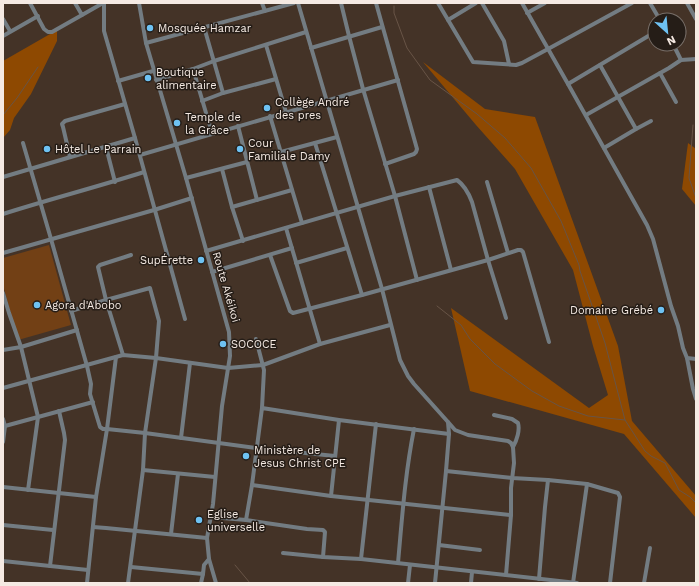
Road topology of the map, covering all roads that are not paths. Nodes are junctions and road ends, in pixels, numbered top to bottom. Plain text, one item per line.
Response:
1 (30, 3) edge
2 (75, 3) edge
3 (104, 3) edge
4 (139, 3) edge
5 (263, 3) edge
6 (294, 3) edge
7 (298, 3) edge
8 (341, 3) edge
9 (376, 3) edge
10 (438, 3) edge
11 (476, 3) edge
12 (482, 3) edge
13 (522, 3) edge
14 (545, 3) edge
15 (632, 3) edge
16 (650, 3) edge
17 (694, 3) edge
18 (688, 4) edge
19 (265, 11) junction
20 (655, 12) edge
21 (527, 13) junction
22 (82, 15) junction
23 (38, 16) junction
24 (696, 18) edge
25 (3, 19) edge
26 (448, 20) junction
27 (204, 27) junction
28 (382, 27) junction
29 (10, 31) junction
30 (306, 32) junction
31 (3, 36) edge
32 (349, 36) junction
33 (647, 37) edge
34 (146, 43) junction
35 (266, 45) junction
36 (311, 48) junction
37 (548, 50) junction
38 (678, 52) edge
39 (696, 59) edge
40 (682, 60) junction
41 (214, 61) junction
42 (509, 64) junction
43 (600, 65) junction
44 (194, 69) junction
45 (153, 71) junction
46 (660, 74) junction
47 (276, 79) junction
48 (156, 80) junction
49 (398, 80) junction
50 (118, 81) junction
51 (568, 84) junction
52 (363, 89) junction
53 (223, 93) junction
54 (618, 97) junction
55 (202, 100) junction
56 (326, 101) junction
57 (676, 102) dead end
58 (125, 104) junction
59 (286, 112) junction
60 (586, 115) junction
61 (270, 116) junction
62 (651, 121) dead end
63 (238, 126) junction
64 (636, 129) junction
65 (212, 133) junction
66 (337, 137) junction
67 (135, 138) junction
68 (23, 143) dead end
69 (316, 143) junction
70 (176, 144) junction
71 (106, 147) junction
72 (604, 148) junction
73 (281, 152) junction
74 (140, 155) junction
75 (70, 157) junction
76 (247, 162) junction
77 (385, 164) junction
78 (30, 169) junction
79 (222, 169) junction
80 (144, 172) junction
81 (3, 177) edge
82 (186, 178) junction
83 (115, 182) junction
84 (487, 182) dead end
85 (430, 187) junction
86 (292, 190) junction
87 (395, 196) junction
88 (192, 198) junction
89 (257, 200) junction
90 (40, 202) junction
91 (232, 206) junction
92 (357, 207) junction
93 (154, 210) junction
94 (336, 213) junction
95 (3, 214) edge
96 (302, 223) junction
97 (286, 228) junction
98 (51, 239) junction
99 (243, 241) junction
100 (292, 248) junction
101 (347, 248) junction
102 (206, 251) junction
103 (3, 253) edge
104 (508, 253) junction
105 (131, 255) dead end
106 (270, 255) junction
107 (488, 260) junction
108 (296, 263) junction
109 (451, 270) junction
110 (212, 272) junction
111 (417, 280) junction
112 (382, 290) junction
113 (3, 293) edge
114 (362, 295) junction
115 (106, 300) junction
116 (310, 309) junction
117 (71, 311) junction
118 (9, 313) junction
119 (3, 314) edge
120 (506, 318) dead end
121 (185, 319) dead end
122 (390, 325) junction
123 (77, 330) junction
124 (256, 339) dead end
125 (549, 342) dead end
126 (320, 344) junction
127 (21, 347) junction
128 (3, 350) edge
129 (123, 355) junction
130 (116, 357) junction
131 (156, 358) junction
132 (687, 358) junction
133 (696, 359) edge
134 (190, 363) junction
135 (263, 365) junction
136 (87, 366) junction
137 (228, 368) junction
138 (30, 381) junction
139 (3, 388) edge
140 (696, 399) edge
141 (93, 402) junction
142 (262, 408) junction
143 (59, 411) junction
144 (494, 415) dead end
145 (38, 417) junction
146 (3, 419) edge
147 (339, 420) junction
148 (448, 422) junction
149 (376, 424) junction
150 (5, 426) junction
151 (107, 429) junction
152 (414, 429) junction
153 (144, 433) junction
154 (449, 434) junction
155 (181, 438) junction
156 (3, 442) edge
157 (220, 443) junction
158 (513, 447) junction
159 (256, 448) junction
160 (335, 456) junction
161 (143, 470) junction
162 (446, 471) junction
163 (178, 474) junction
164 (215, 477) junction
165 (512, 478) junction
166 (548, 480) junction
167 (587, 484) junction
168 (252, 485) junction
169 (3, 487) edge
170 (28, 490) junction
171 (58, 494) junction
172 (331, 496) junction
173 (96, 497) junction
174 (368, 500) junction
175 (403, 504) junction
176 (443, 508) junction
177 (511, 515) junction
178 (211, 517) junction
179 (246, 520) junction
180 (3, 525) edge
181 (93, 527) junction
182 (53, 530) junction
183 (136, 531) junction
184 (171, 534) junction
185 (207, 538) junction
186 (439, 545) junction
187 (650, 548) dead end
188 (480, 550) dead end
189 (284, 553) dead end
190 (323, 557) junction
191 (209, 559) junction
192 (361, 559) junction
193 (3, 561) edge
194 (398, 564) junction
195 (410, 565) junction
196 (50, 566) junction
197 (131, 567) junction
198 (437, 568) junction
199 (88, 570) junction
200 (472, 572) junction
201 (202, 574) junction
202 (506, 575) junction
203 (538, 579) junction
204 (87, 583) edge
205 (128, 583) edge
206 (202, 583) edge
207 (216, 583) edge
208 (408, 583) edge
209 (435, 583) edge
210 (471, 583) edge
211 (573, 583) edge
212 (577, 583) edge
213 (610, 583) edge
214 (644, 583) edge

1 - 23 street
2 - 22 street
3 - 22 street
3 - 50 street
4 - 34 street, Route Akéikoi
5 - 19 street
6 - 19 street
7 - 30 street
8 - 32 street
9 - 28 street
10 - 26 street
11 - 26 street
12 - 42 street
13 - 21 street
14 - 21 street
15 - 37 street
16 - 20 street
17 - 18 street
18 - 24 street
19 - 27 street
21 - 37 street
22 - 23 street
23 - 29 street
25 - 29 street
26 - 42 street
27 - 34 street
27 - 41 street
28 - 32 street
28 - 49 street
29 - 31 street
30 - 35 street
30 - 36 street
32 - 36 street
32 - 52 street
33 - 43 street
34 - 45 street, Route Akéikoi
35 - 41 street
35 - 47 street
36 - 56 street
37 - 42 street
37 - 51 street
38 - 40 street
39 - 40 street
40 - 46 street
41 - 44 street
41 - 53 street
43 - 51 street
43 - 54 street
44 - 48 street
44 - 55 street
45 - 48 street, Route Akéikoi
45 - 50 street
46 - 54 street
46 - 57 street
47 - 53 street
47 - 59 street
48 - 70 street, Route Akéikoi
49 - 52 street
49 - 77 street
50 - 58 street
51 - 60 street
52 - 56 street
52 - 77 street
53 - 55 street
54 - 60 street
54 - 64 street
55 - 65 street
56 - 59 street
56 - 66 street
58 - 67 street
58 - 75 street
59 - 61 street
60 - 72 street
61 - 63 street
61 - 73 street
62 - 64 street
63 - 65 street
63 - 76 street
64 - 72 street
65 - 70 street
66 - 69 street
66 - 92 street
67 - 71 street
67 - 74 street
68 - 78 street
69 - 73 street
69 - 94 street
70 - 74 street
70 - 82 street, Route Akéikoi
71 - 75 street
71 - 83 street
72 - 132 street
73 - 86 street
74 - 80 street
75 - 78 street
76 - 79 street
76 - 89 street
77 - 87 street
78 - 81 street
78 - 90 street
79 - 82 street
79 - 91 street
80 - 83 street
80 - 93 street
82 - 88 street, Route Akéikoi
83 - 90 street
84 - 104 street
85 - 87 street
85 - 107 street
85 - 109 street
86 - 89 street
86 - 96 street
87 - 92 street
87 - 111 street
88 - 93 street
88 - 102 street, Route Akéikoi
89 - 91 street
90 - 95 street
90 - 98 street
91 - 99 street
92 - 94 street
92 - 112 street
93 - 98 street
93 - 121 street
94 - 96 street
94 - 101 street
96 - 97 street
97 - 99 street
97 - 100 street
98 - 103 street
98 - 117 street
99 - 102 street
100 - 106 street
100 - 108 street
101 - 108 street
101 - 114 street
102 - 110 street, Route Akéikoi
104 - 107 street
104 - 125 street
105 - 115 street
106 - 110 street
106 - 116 street
107 - 109 street
107 - 120 street
108 - 116 street
109 - 111 street
110 - 137 street, Route Akéikoi
111 - 112 street
112 - 114 street
112 - 122 street
113 - 118 street
114 - 116 street
115 - 117 street
115 - 129 street
115 - 131 street
116 - 126 street
117 - 123 street
118 - 119 street
118 - 127 street
122 - 126 street
122 - 148 street
123 - 127 street
123 - 136 street
124 - 135 street
126 - 135 street
127 - 128 street
127 - 138 street
129 - 130 street
129 - 131 street
130 - 136 street
130 - 151 street
131 - 134 street
131 - 153 street
132 - 133 street
132 - 140 street
134 - 137 street
134 - 155 street
135 - 137 street
135 - 142 street
136 - 138 street
136 - 141 street
137 - 157 street, Route Akéikoi
138 - 139 street
138 - 145 street
141 - 143 street
141 - 151 street
142 - 147 street
142 - 159 street
143 - 145 street
143 - 171 street
144 - 158 street
145 - 150 street
145 - 170 street
146 - 150 street
147 - 149 street
147 - 160 street
148 - 154 street
148 - 158 street
149 - 152 street
149 - 174 street
150 - 156 street
151 - 153 street
151 - 173 street
152 - 154 street
152 - 175 street
153 - 155 street
153 - 161 street
154 - 162 street
155 - 157 street
157 - 159 street
157 - 164 street, Route Akéikoi
158 - 165 street
159 - 160 street
159 - 168 street
160 - 172 street
161 - 163 street
161 - 183 street
162 - 165 street
162 - 176 street
163 - 164 street
163 - 184 street
164 - 178 street, Route Akéikoi
165 - 166 street
165 - 177 street
166 - 167 street
166 - 203 street
167 - 211 street
167 - 213 street
168 - 172 street
168 - 179 street
169 - 170 street
170 - 171 street
171 - 173 street
171 - 182 street
172 - 174 street
173 - 181 street
174 - 175 street
174 - 192 street
175 - 176 street
175 - 194 street
176 - 177 street
176 - 186 street
177 - 202 street
178 - 179 street
178 - 185 street, Route Akéikoi
179 - 190 street
180 - 182 street
181 - 183 street
181 - 199 street
182 - 196 street
183 - 184 street
183 - 197 street
184 - 185 street
185 - 191 street, Route Akéikoi
186 - 188 street
186 - 198 street
187 - 214 street
189 - 190 street
190 - 192 street
191 - 201 street
191 - 207 street, Route Akéikoi
192 - 194 street
193 - 196 street
194 - 195 street
195 - 198 street
195 - 208 street
196 - 199 street
197 - 201 street
197 - 205 street
198 - 200 street
198 - 209 street
199 - 204 street
200 - 202 street
200 - 210 street
201 - 206 street
202 - 203 street
203 - 211 street
211 - 212 street

